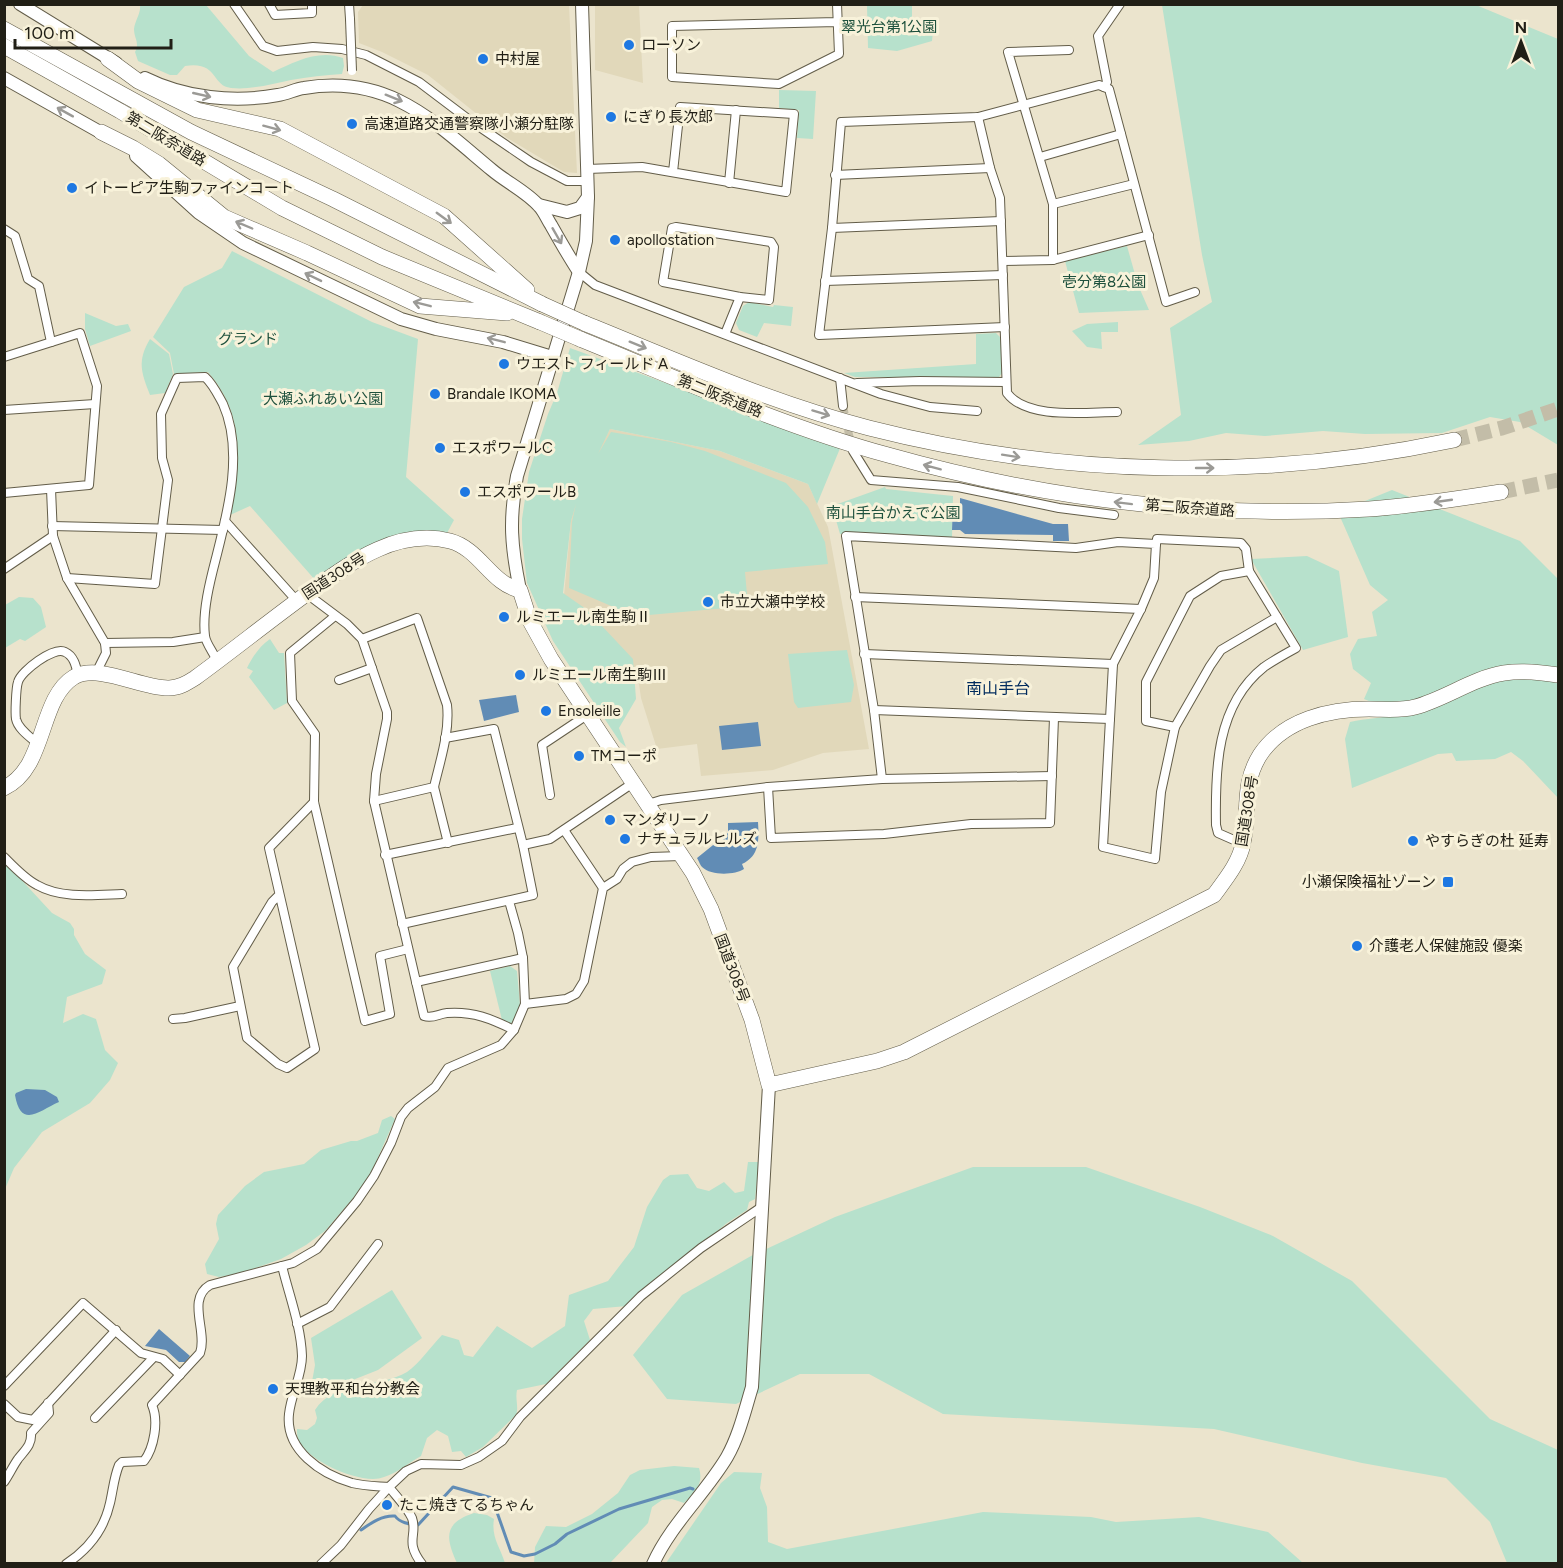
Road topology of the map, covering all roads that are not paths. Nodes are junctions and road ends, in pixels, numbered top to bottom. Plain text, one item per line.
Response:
1 (20, 4) edge
2 (234, 4) edge
3 (269, 4) edge
4 (312, 4) edge
5 (349, 4) edge
6 (582, 4) edge
7 (837, 4) edge
8 (1120, 4) edge
9 (837, 22) junction
10 (4, 29) edge
11 (4, 46) edge
12 (1069, 50) dead end
13 (108, 59) junction
14 (4, 78) edge
15 (352, 87) junction
16 (1104, 87) junction
17 (1024, 106) junction
18 (736, 110) junction
19 (978, 117) junction
20 (100, 132) junction
21 (1121, 134) junction
22 (1040, 157) junction
23 (990, 168) junction
24 (673, 172) junction
25 (587, 175) junction
26 (835, 175) junction
27 (729, 183) junction
28 (1134, 184) junction
29 (588, 197) junction
30 (1053, 204) junction
31 (539, 206) junction
32 (1001, 221) junction
33 (832, 228) junction
34 (4, 229) edge
35 (1149, 235) junction
36 (1053, 260) junction
37 (1004, 261) junction
38 (579, 272) junction
39 (1003, 275) junction
40 (825, 280) junction
41 (1195, 292) dead end
42 (740, 297) junction
43 (542, 304) junction
44 (522, 314) junction
45 (1005, 327) junction
46 (725, 334) junction
47 (51, 342) junction
48 (4, 357) edge
49 (552, 357) junction
50 (840, 378) junction
51 (1006, 382) junction
52 (852, 383) junction
53 (95, 404) junction
54 (843, 406) tunnel mouth
55 (4, 410) edge
56 (977, 411) dead end
57 (1117, 412) dead end
58 (1455, 440) tunnel mouth
59 (853, 451) tunnel mouth
60 (51, 489) junction
61 (1501, 492) tunnel mouth
62 (4, 493) edge
63 (1114, 515) dead end
64 (52, 526) junction
65 (224, 526) junction
66 (163, 528) junction
67 (52, 536) junction
68 (1156, 544) junction
69 (4, 569) edge
70 (1249, 571) junction
71 (67, 579) junction
72 (520, 590) junction
73 (302, 597) junction
74 (855, 597) junction
75 (1141, 609) junction
76 (335, 616) junction
77 (1277, 617) junction
78 (205, 637) junction
79 (362, 639) junction
80 (105, 643) junction
81 (864, 654) junction
82 (218, 661) junction
83 (1113, 664) junction
84 (372, 668) junction
85 (96, 673) junction
86 (78, 675) junction
87 (1558, 675) edge
88 (339, 680) dead end
89 (874, 710) junction
90 (587, 716) junction
91 (1054, 718) junction
92 (1110, 719) junction
93 (1175, 727) junction
94 (445, 738) junction
95 (37, 743) junction
96 (1052, 776) junction
97 (882, 779) junction
98 (633, 783) junction
99 (434, 787) junction
100 (768, 787) junction
101 (4, 788) edge
102 (550, 795) dead end
103 (374, 801) junction
104 (314, 802) junction
105 (648, 804) junction
106 (517, 828) junction
107 (564, 830) junction
108 (448, 843) junction
109 (1243, 844) junction
110 (523, 845) junction
111 (386, 855) junction
112 (681, 856) junction
113 (4, 857) edge
114 (603, 888) junction
115 (122, 894) dead end
116 (279, 894) junction
117 (509, 901) junction
118 (402, 924) junction
119 (408, 950) junction
120 (523, 958) junction
121 (416, 982) junction
122 (525, 1004) junction
123 (240, 1006) junction
124 (173, 1019) dead end
125 (514, 1030) junction
126 (769, 1085) junction
127 (763, 1206) junction
128 (378, 1244) dead end
129 (282, 1266) junction
130 (297, 1324) junction
131 (116, 1330) junction
132 (153, 1358) junction
133 (180, 1375) junction
134 (4, 1386) edge
135 (48, 1403) junction
136 (4, 1404) edge
137 (95, 1418) dead end
138 (4, 1482) edge
139 (388, 1487) junction
140 (66, 1563) edge
141 (321, 1563) edge
142 (422, 1563) edge
143 (653, 1563) edge

1 - 13 street
2 - 25 street
3 - 4 street
5 - 15 street, bridge
6 - 25 street
7 - 9 street
8 - 16 street
9 - 9 street
10 - 43 highway, 第二阪奈道路
11 - 44 highway, 第二阪奈道路
12 - 17 street
13 -> 15 street
13 -> 43 highway
20 -> 14 street
15 -> 31 street
16 - 17 street
16 - 21 street
17 - 19 street
17 - 22 street
18 - 24 street
18 - 27 street
18 - 27 street
19 - 23 street
19 - 26 street
44 -> 20 highway
49 -> 20 street
21 - 22 street
21 - 28 street
22 - 30 street
23 - 26 street
23 - 32 street
24 - 25 street
24 - 27 street
25 - 29 street
26 - 33 street
28 - 30 street
28 - 35 street
29 - 31 street
29 - 38 street
30 - 36 street
31 -> 38 street
32 - 33 street
32 - 37 street
33 - 40 street
34 - 47 street
35 - 36 street
35 - 41 street
36 - 37 street
37 - 39 street
38 - 46 street
38 - 49 street
39 - 40 street
39 - 45 street
40 - 45 street
42 - 42 street
42 - 46 street
43 -> 58 highway, 第二阪奈道路, bridge
61 -> 44 highway, 第二阪奈道路, bridge
45 - 51 street
46 - 50 street
47 - 48 street
47 - 53 street
49 - 72 street
50 - 52 street
50 - 54 street
51 - 52 street
51 - 57 street
52 - 56 street
53 - 55 street
53 - 60 street
59 - 63 street
60 - 62 street
60 - 64 street
64 - 66 street
64 - 67 street
65 - 66 street
65 - 66 street
65 - 73 street
65 - 78 street
66 - 71 street
67 - 69 street
67 - 71 street
68 - 70 street
68 - 74 street
68 - 75 street
70 - 77 street
70 - 93 street
71 - 80 street
72 - 73 highway, 国道308号
72 - 90 highway, 国道308号
73 - 76 street
73 - 82 highway, 国道308号
74 - 75 street
74 - 81 street
75 - 83 street
76 - 79 street
76 - 104 street
77 - 93 street
77 - 109 street
78 - 80 street
78 - 82 street
79 - 84 street
79 - 94 street
80 - 85 street
81 - 83 street
81 - 89 street
82 - 85 highway, 国道308号
83 - 92 street
84 - 88 street
84 - 103 street
85 - 86 highway, 国道308号
86 - 95 highway
86 - 95 street
87 - 109 highway, 国道308号
89 - 91 street
89 - 97 street
90 - 98 highway, 国道308号
90 - 102 street
91 - 92 street
91 - 96 street
92 - 93 street
94 - 99 street
94 - 106 street
95 - 101 highway
96 - 97 street
96 - 100 street
97 - 100 street
98 - 105 highway, 国道308号
98 - 107 street
99 - 103 street
99 - 108 street
100 - 105 street
103 - 111 street
104 - 116 street
104 - 119 street
105 - 112 highway, 国道308号
106 - 108 street
106 - 110 street
107 - 110 street
107 - 114 street
108 - 111 street
109 - 126 highway, 国道308号
110 - 117 street
111 - 118 street
112 - 114 street
112 - 126 highway, 国道308号
113 - 115 street
114 - 122 street
116 - 123 street
116 - 123 street
117 - 118 street
117 - 120 street
118 - 119 street
119 - 121 street
120 - 121 street
120 - 122 street
121 - 125 street
122 - 125 street
123 - 124 street
125 - 129 street
126 - 127 street
127 - 139 street
127 - 143 street
128 - 130 street
129 - 130 street
129 - 133 street
130 - 139 street
131 - 132 street
131 - 134 street
131 - 135 street
132 - 133 street
132 - 137 street
133 - 140 street
135 - 136 street
135 - 138 street
139 - 141 street
139 - 142 street

